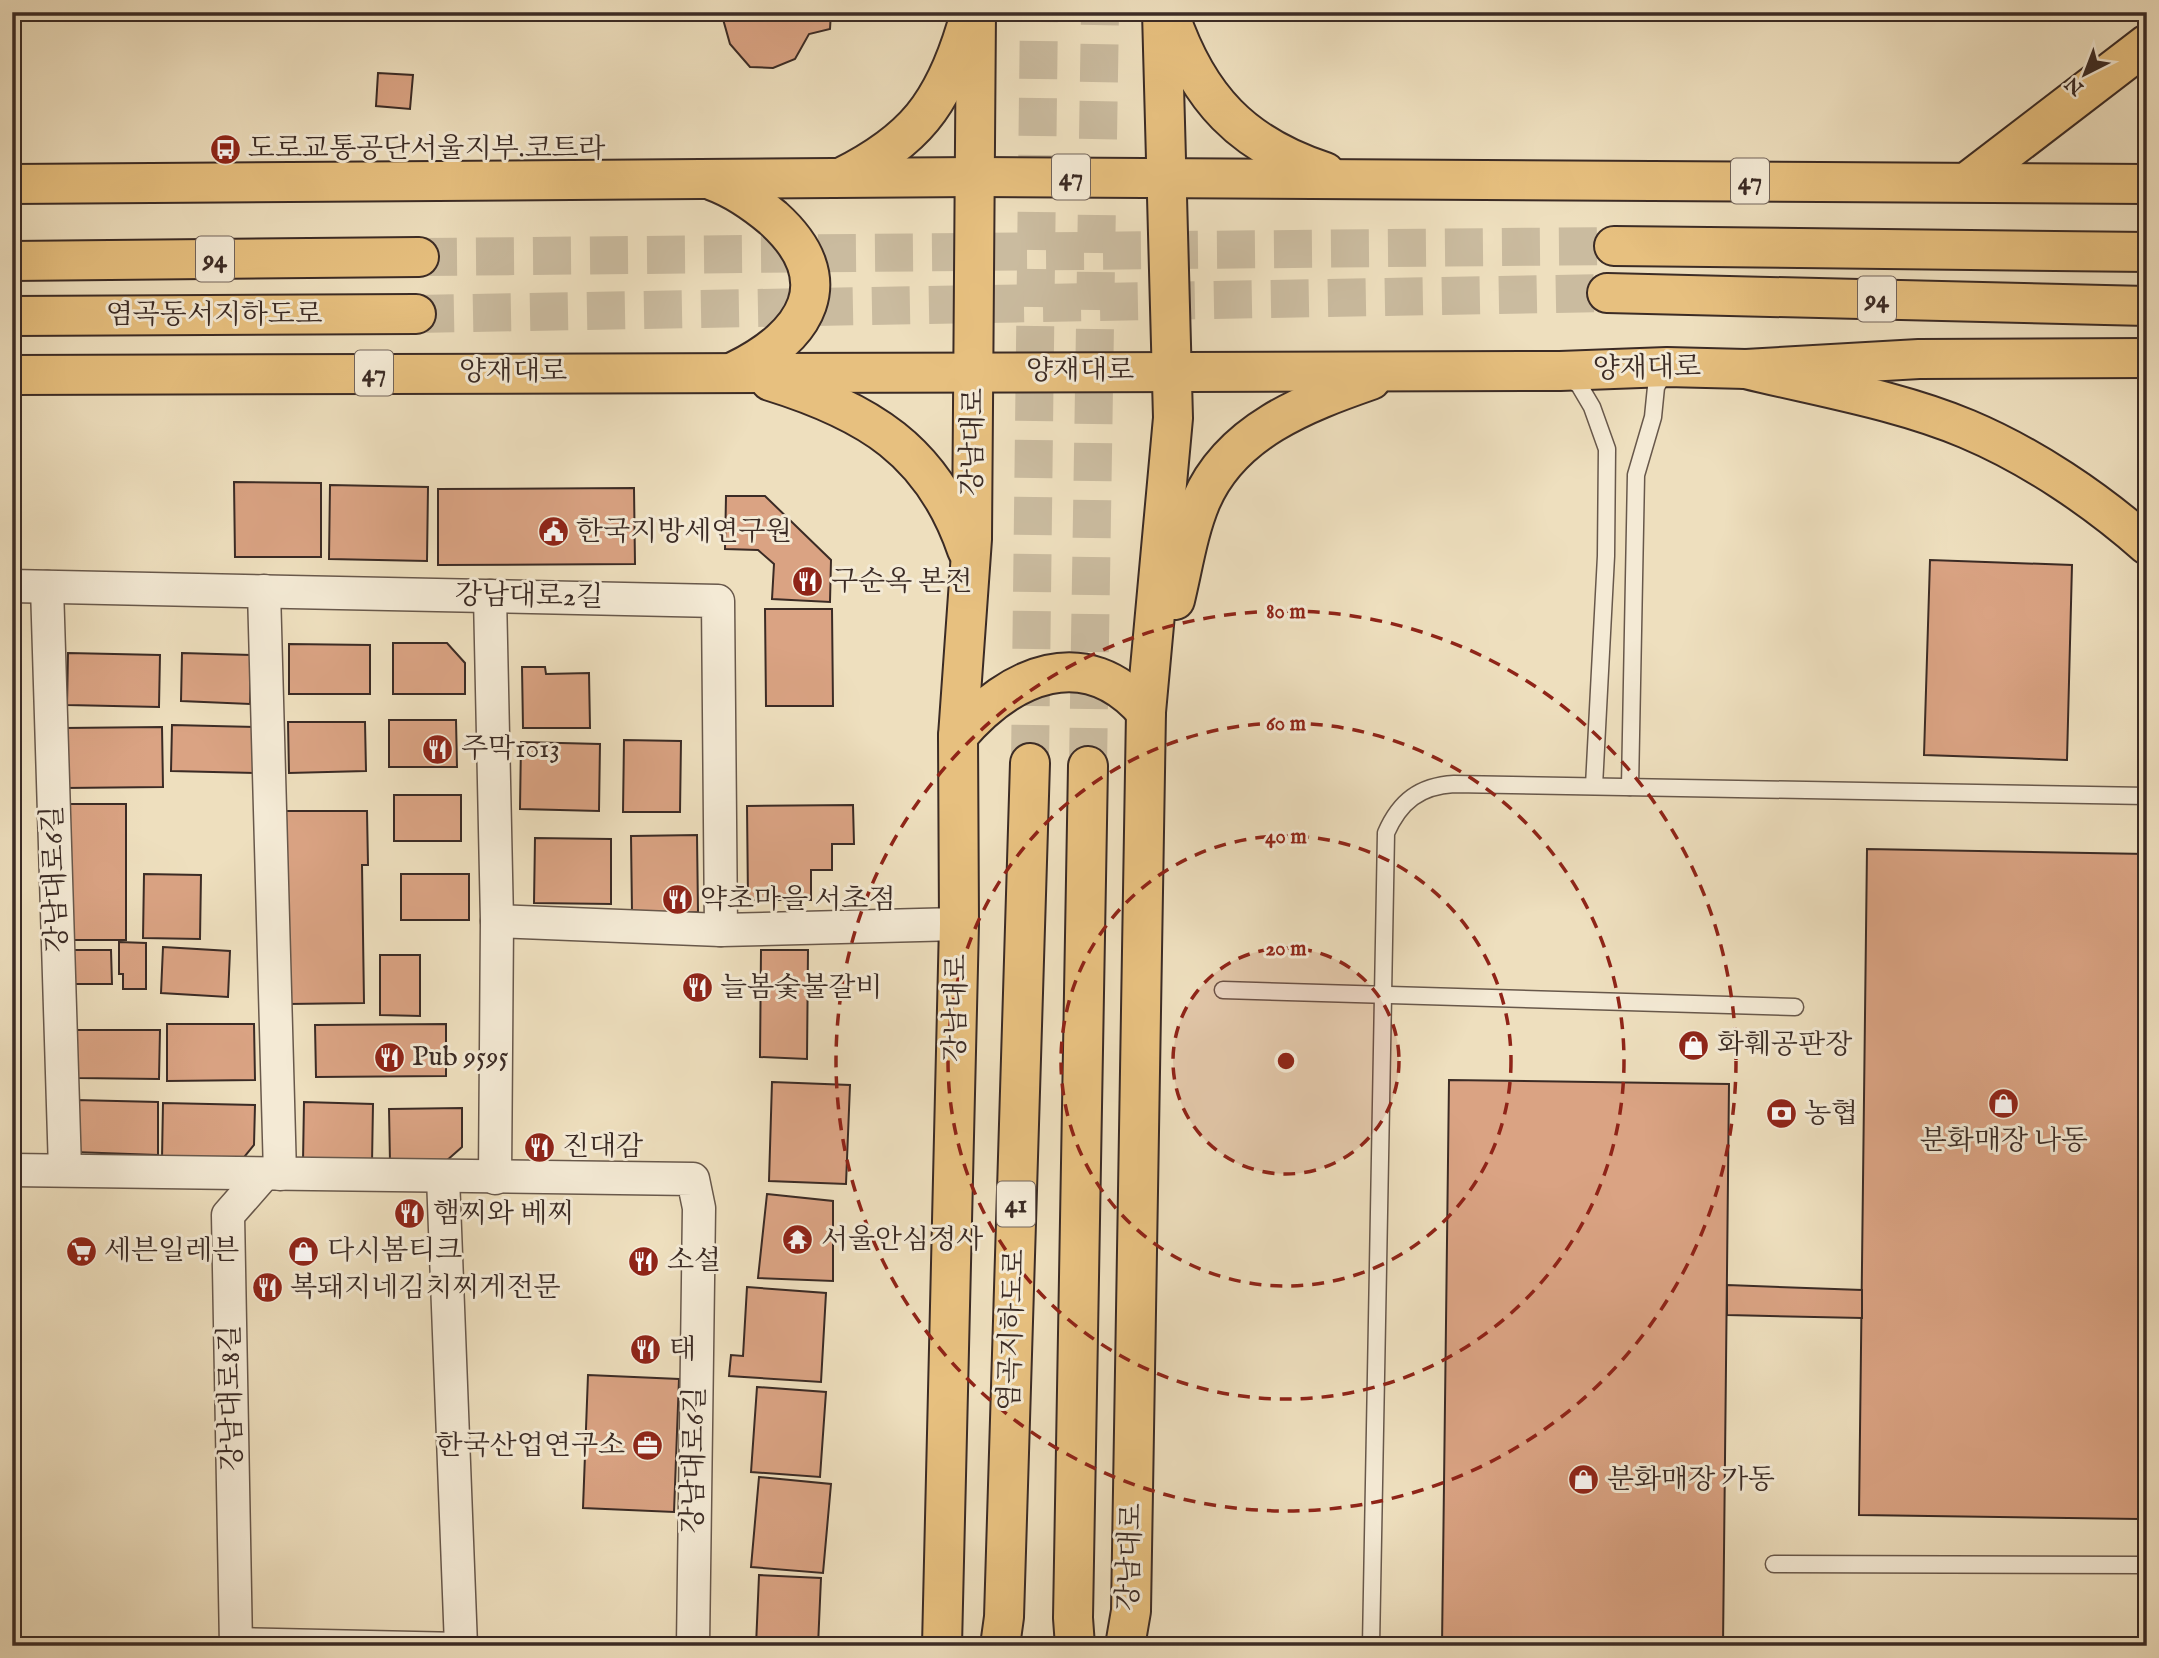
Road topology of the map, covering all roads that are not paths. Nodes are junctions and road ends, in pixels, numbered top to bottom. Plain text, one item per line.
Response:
1 (970, 12) edge
2 (976, 12) edge
3 (1162, 12) edge
4 (1169, 12) edge
5 (2147, 44) edge
6 (976, 177) junction
7 (1166, 177) junction
8 (839, 178) junction
9 (708, 179) junction
10 (1353, 181) junction
11 (1967, 181) junction
12 (12, 184) edge
13 (2147, 184) edge
14 (1614, 246) tunnel mouth
15 (2147, 252) edge
16 (419, 257) tunnel mouth
17 (12, 261) edge
18 (1607, 293) tunnel mouth
19 (2147, 306) edge
20 (416, 314) tunnel mouth
21 (12, 316) edge
22 (2147, 358) edge
23 (1667, 367) junction
24 (1746, 369) junction
25 (1477, 370) junction
26 (735, 371) junction
27 (975, 371) junction
28 (1172, 371) junction
29 (1560, 371) junction
30 (12, 375) edge
31 (2147, 545) edge
32 (970, 561) junction
33 (12, 586) edge
34 (47, 587) junction
35 (264, 591) junction
36 (490, 596) junction
37 (1146, 712) junction
38 (958, 736) junction
39 (1030, 763) tunnel mouth
40 (1088, 766) tunnel mouth
41 (1594, 786) junction
42 (1630, 787) junction
43 (2147, 796) edge
44 (497, 921) junction
45 (959, 923) junction
46 (721, 930) junction
47 (1223, 990) dead end
48 (1384, 995) junction
49 (1796, 1007) dead end
50 (12, 1170) edge
51 (65, 1170) junction
52 (272, 1174) junction
53 (443, 1177) junction
54 (495, 1178) junction
55 (1774, 1564) dead end
56 (2147, 1565) edge
57 (236, 1641) edge
58 (461, 1643) edge
59 (693, 1646) edge
60 (942, 1646) edge
61 (1000, 1646) edge
62 (1075, 1646) edge
63 (1125, 1646) edge
64 (1371, 1646) edge

1 - 8 main road
2 - 6 main road, 강남대로
3 - 7 main road
4 - 10 main road
5 - 11 main road
6 - 7 main road, 47
6 - 8 main road, 47
6 - 27 main road, 강남대로
7 - 10 main road, 47
7 - 28 main road
8 - 9 main road, 47
9 - 12 main road, 47
9 - 26 main road
10 - 11 main road, 47
11 - 13 main road, 47
14 - 15 main road, 94
16 - 17 main road, 염곡동서지하도로 / 94
18 - 19 main road, 94
20 - 21 main road, 염곡동서지하도로 / 94
22 - 24 main road, 양재대로 / 47
23 - 24 main road, 양재대로 / 47
23 - 29 main road, 양재대로 / 47
23 - 42 lane
24 - 31 main road
25 - 28 main road, 양재대로 / 47
25 - 29 main road, 양재대로 / 47
25 - 37 main road
26 - 27 main road, 양재대로 / 47
26 - 30 main road, 양재대로 / 47
26 - 32 main road
27 - 28 main road, 양재대로 / 47
27 - 32 main road, 강남대로
28 - 37 main road
29 - 41 lane
32 - 38 main road, 강남대로
33 - 34 street, 강남대로2길
34 - 35 street, 강남대로2길
34 - 51 street, 강남대로6길
35 - 36 street, 강남대로2길
35 - 52 street
36 - 44 street
36 - 46 street, 강남대로2길
37 - 38 main road
37 - 63 main road, 강남대로
38 - 45 main road, 강남대로
39 - 61 main road, 염곡지하도로 / 41
40 - 62 main road
41 - 42 lane
41 - 48 lane
42 - 43 lane
44 - 46 street
44 - 54 street
45 - 46 street
45 - 60 main road, 강남대로
47 - 48 lane
48 - 49 lane
48 - 64 lane
50 - 51 street, 강남대로6길
51 - 52 street, 강남대로6길
52 - 53 street, 강남대로6길
52 - 57 street, 강남대로8길
53 - 54 street, 강남대로6길
53 - 58 street, 강남대로8길
54 - 59 street, 강남대로6길
55 - 56 lane
57 - 58 lane, 강남대로8길

